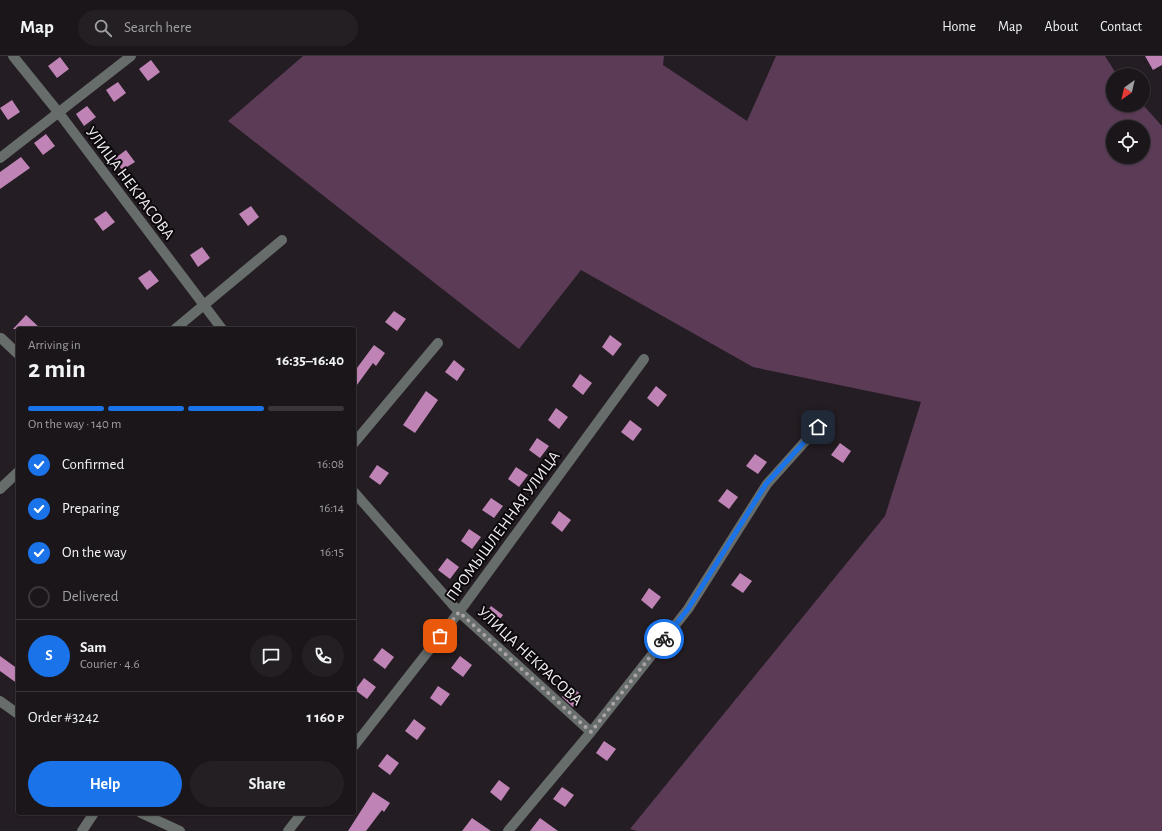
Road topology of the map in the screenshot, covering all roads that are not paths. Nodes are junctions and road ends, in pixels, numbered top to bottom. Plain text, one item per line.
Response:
1 (13, 56) edge
2 (131, 56) edge
3 (59, 113) junction
4 (0, 158) edge
5 (282, 240) dead end
6 (203, 304) junction
7 (177, 327) edge
8 (220, 327) edge
9 (1, 338) dead end
10 (438, 343) dead end
11 (16, 352) edge
12 (644, 359) dead end
13 (818, 427) dead end
14 (356, 441) edge
15 (16, 474) edge
16 (0, 489) edge
17 (356, 494) edge
18 (459, 612) junction
19 (0, 701) edge
20 (16, 713) edge
21 (591, 732) junction
22 (356, 743) edge
23 (93, 815) edge
24 (146, 815) edge
25 (300, 815) edge
26 (82, 831) edge
27 (180, 831) edge
28 (288, 831) edge
29 (508, 831) edge

1 - 3 street, УЛИЦА НЕКРАСОВА
2 - 3 street
3 - 4 street
3 - 6 street, УЛИЦА НЕКРАСОВА
5 - 6 street
6 - 7 street
6 - 8 street, УЛИЦА НЕКРАСОВА
9 - 11 street
10 - 14 street
12 - 18 street, ПРОМЫШЛЕННАЯ УЛИЦА
13 - 21 street
15 - 16 street
17 - 18 street, УЛИЦА НЕКРАСОВА
18 - 21 street, УЛИЦА НЕКРАСОВА
18 - 22 street, ПРОМЫШЛЕННАЯ УЛИЦА
19 - 20 street
21 - 29 street
23 - 26 street
24 - 27 street
25 - 28 street

